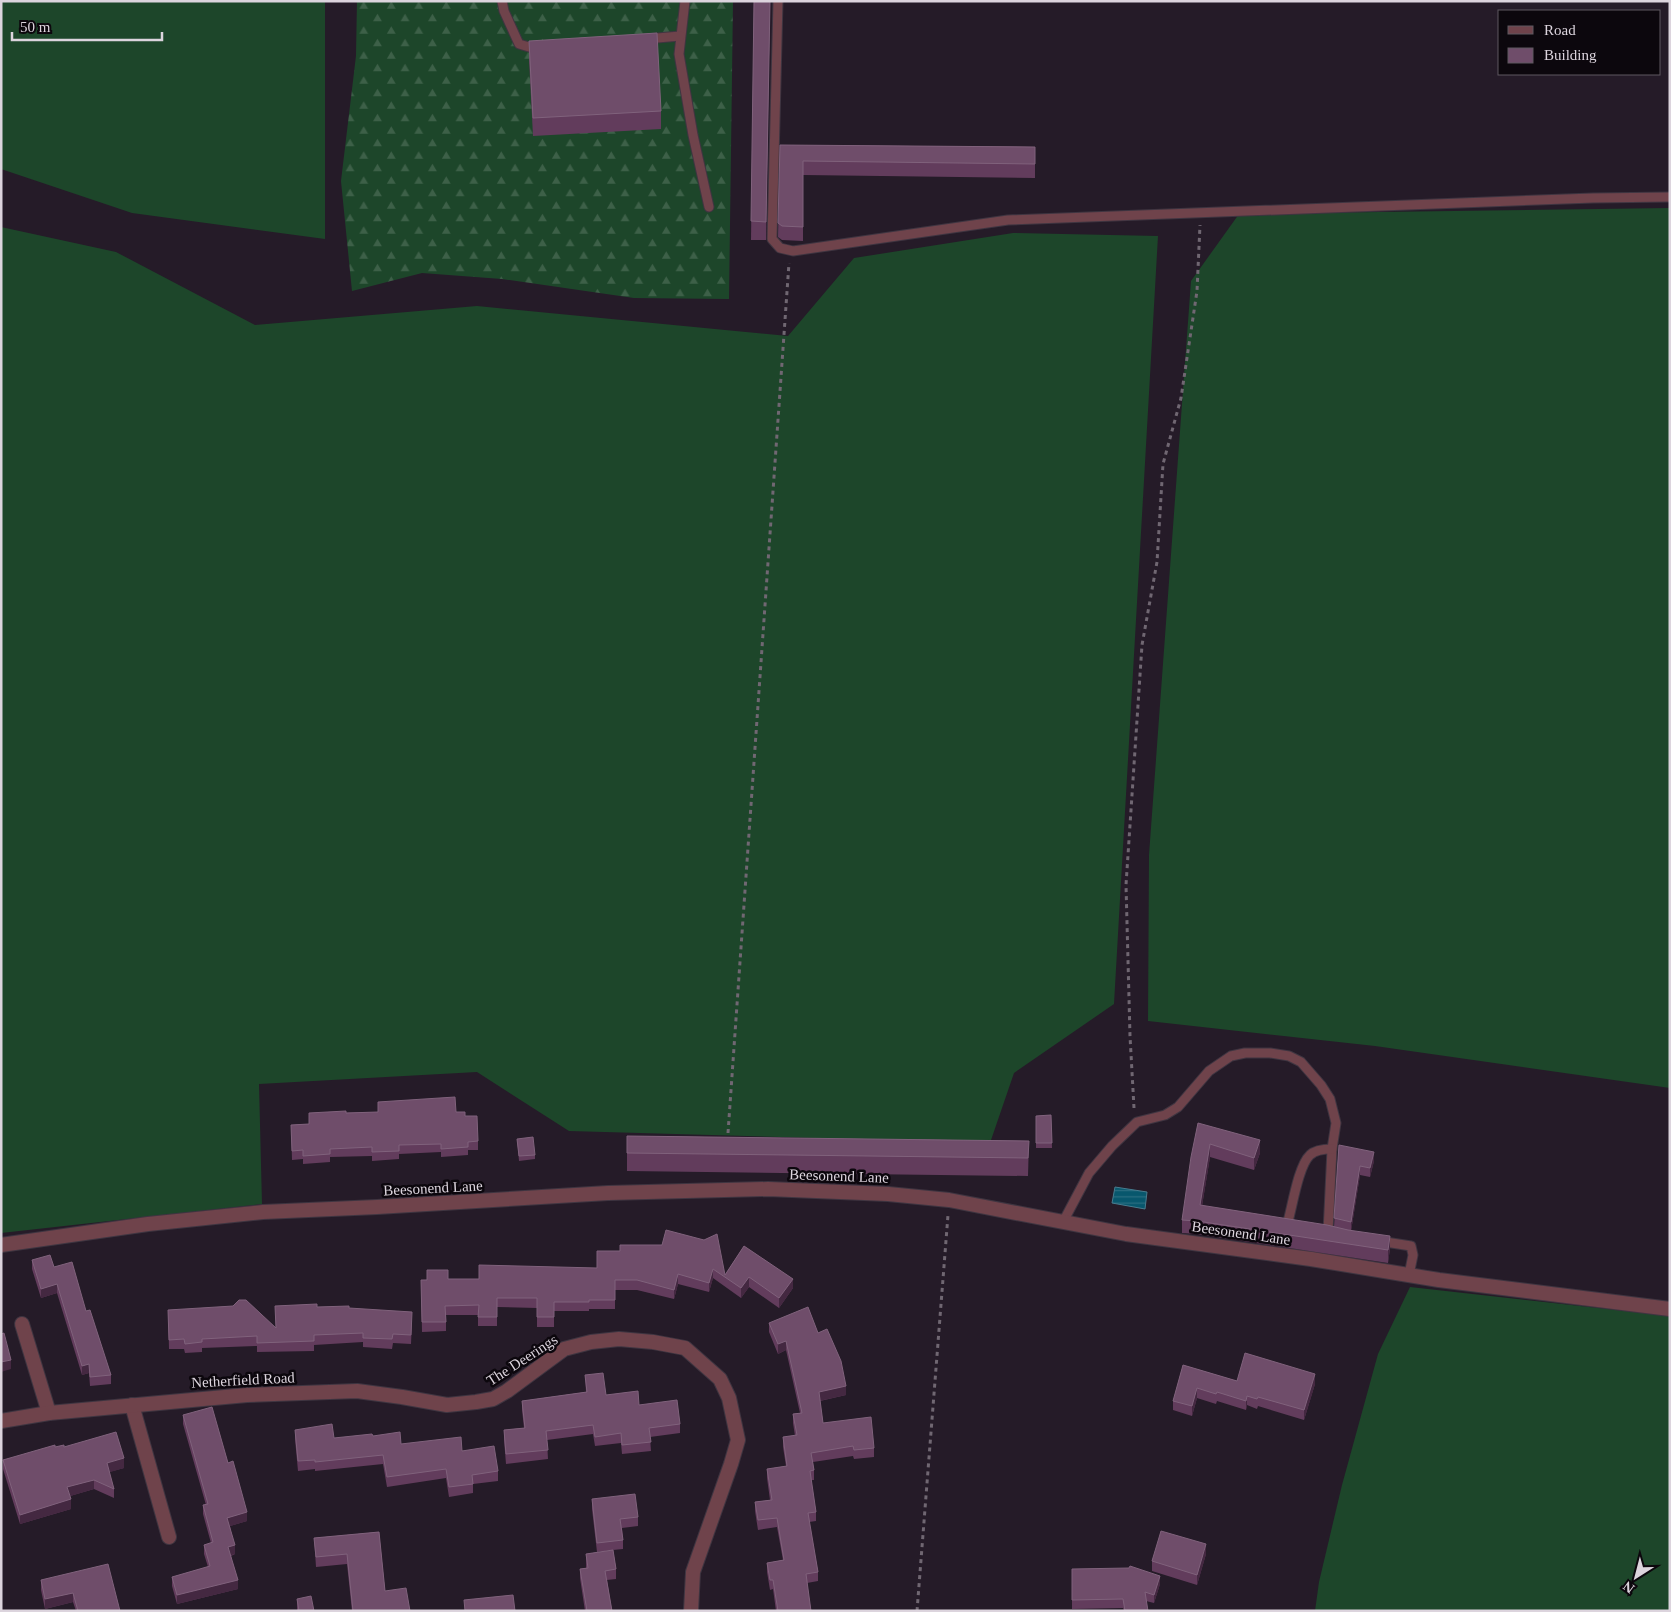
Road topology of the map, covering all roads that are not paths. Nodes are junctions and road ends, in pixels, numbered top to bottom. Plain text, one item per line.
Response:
1 (502, 1) edge
2 (685, 1) edge
3 (778, 1) edge
4 (680, 36) junction
5 (632, 41) edge
6 (547, 49) edge
7 (1670, 197) edge
8 (709, 207) dead end
9 (1332, 1149) junction
10 (1063, 1222) junction
11 (1278, 1224) edge
12 (1338, 1236) edge
13 (1373, 1240) edge
14 (1, 1245) edge
15 (1409, 1275) junction
16 (1670, 1309) edge
17 (22, 1324) dead end
18 (357, 1391) joint
19 (132, 1405) junction
20 (49, 1413) junction
21 (1, 1421) edge
22 (169, 1537) dead end
23 (691, 1611) edge

1 - 6 lane
2 - 4 lane
3 - 7 lane
4 - 5 lane
4 - 8 lane
9 - 10 lane
9 - 11 lane
9 - 12 lane
10 - 14 street, Beesonend Lane
10 - 15 street, Beesonend Lane
13 - 15 lane
15 - 16 street, Beesonend Lane
17 - 20 street
18 - 19 street, Netherfield Road
18 - 23 street, The Deerings
19 - 20 street, Netherfield Road
19 - 22 street
20 - 21 street, Netherfield Road

